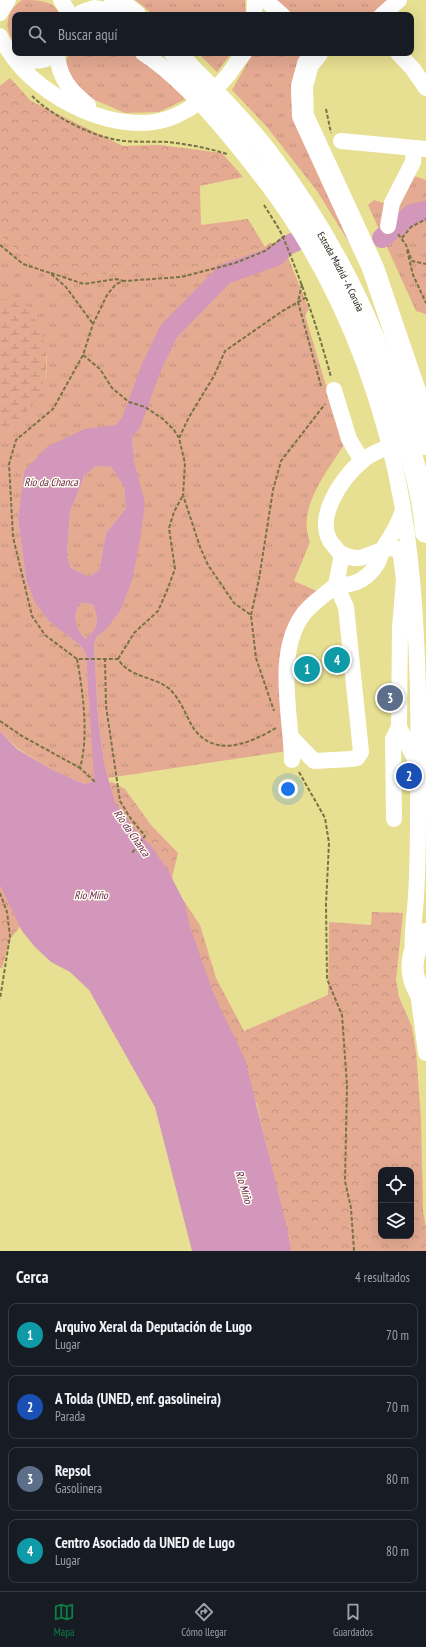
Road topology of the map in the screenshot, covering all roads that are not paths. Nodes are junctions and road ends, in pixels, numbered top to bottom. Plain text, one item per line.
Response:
1 (8, 0) edge
2 (61, 0) edge
3 (115, 0) edge
4 (255, 0) edge
5 (265, 0) edge
6 (399, 0) edge
7 (402, 0) edge
8 (68, 12) edge
9 (131, 12) edge
10 (254, 12) edge
11 (279, 12) edge
12 (385, 12) edge
13 (400, 12) edge
14 (0, 13) edge
15 (0, 36) edge
16 (9, 51) junction
17 (12, 53) edge
18 (12, 55) edge
19 (13, 56) edge
20 (16, 56) edge
21 (53, 56) edge
22 (57, 56) edge
23 (147, 56) edge
24 (173, 56) edge
25 (178, 56) edge
26 (188, 56) edge
27 (241, 56) edge
28 (315, 56) edge
29 (401, 56) edge
30 (407, 56) edge
31 (413, 68) junction
32 (199, 78) junction
33 (426, 88) edge
34 (102, 116) junction
35 (341, 141) road end
36 (420, 148) edge
37 (393, 229) road end
38 (328, 394) road end
39 (426, 444) edge
40 (381, 450) dead end
41 (426, 451) edge
42 (362, 461) junction
43 (403, 511) junction
44 (426, 532) edge
45 (383, 548) junction
46 (342, 554) junction
47 (406, 561) junction
48 (336, 585) junction
49 (399, 727) junction
50 (291, 738) junction
51 (292, 760) road end
52 (418, 765) junction
53 (394, 819) dead end
54 (426, 934) edge
55 (413, 955) junction
56 (422, 996) edge
57 (426, 1054) edge

1 - 14 street
2 - 8 street
3 - 9 highway
4 - 10 street
5 - 11 street
6 - 12 street
7 - 13 street
15 - 16 street
16 - 17 street
16 - 18 street
19 - 34 street
20 - 21 street
22 - 34 street
23 - 43 street
24 - 32 highway
25 - 32 highway, Estrada Madrid - A Coruña
26 - 41 highway, Estrada Madrid - A Coruña
27 - 34 street
28 - 39 highway
29 - 31 street
30 - 31 street
31 - 33 street
32 - 44 highway, Estrada Madrid - A Coruña
35 - 36 street
36 - 37 street
38 - 42 street
40 - 42 street
42 - 46 street
43 - 45 street
43 - 47 street
45 - 46 street
45 - 47 street
45 - 48 street
46 - 48 street
47 - 49 street
47 - 52 street
48 - 50 street
48 - 50 street
49 - 52 street
49 - 53 street
50 - 51 street
52 - 55 street
54 - 55 highway
55 - 56 highway
56 - 57 street

